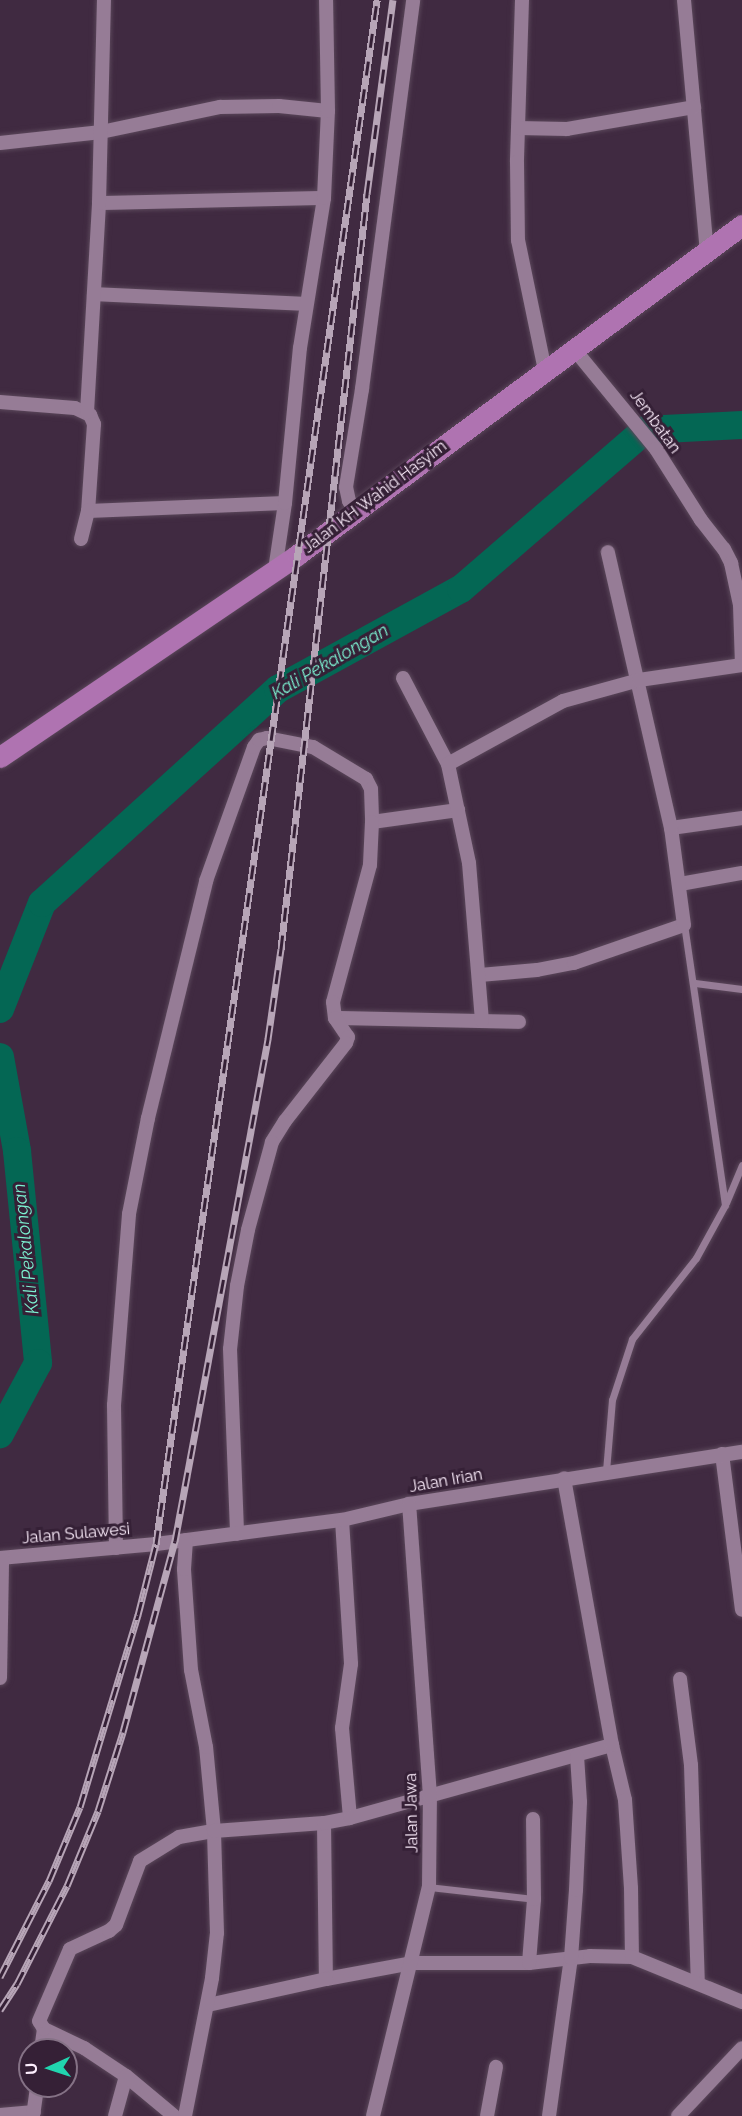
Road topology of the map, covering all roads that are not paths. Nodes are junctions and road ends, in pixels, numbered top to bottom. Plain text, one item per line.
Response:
1 (104, 0) edge
2 (326, 0) edge
3 (413, 0) edge
4 (522, 0) edge
5 (684, 0) edge
6 (694, 107) junction
7 (328, 111) junction
8 (518, 128) junction
9 (100, 132) junction
10 (0, 143) edge
11 (324, 198) junction
12 (99, 203) junction
13 (742, 225) edge
14 (707, 252) junction
15 (94, 294) junction
16 (306, 304) junction
17 (574, 349) junction
18 (545, 370) junction
19 (0, 402) edge
20 (87, 412) junction
21 (285, 503) junction
22 (88, 511) junction
23 (356, 511) junction
24 (81, 539) dead end
25 (608, 552) dead end
26 (275, 570) junction
27 (742, 665) edge
28 (403, 678) dead end
29 (639, 680) junction
30 (0, 757) edge
31 (448, 764) junction
32 (458, 810) junction
33 (742, 818) edge
34 (372, 822) junction
35 (671, 828) junction
36 (742, 873) edge
37 (680, 884) junction
38 (684, 925) junction
39 (480, 975) junction
40 (695, 983) junction
41 (742, 989) edge
42 (335, 1018) junction
43 (482, 1021) junction
44 (519, 1022) dead end
45 (742, 1165) edge
46 (725, 1205) junction
47 (742, 1452) edge
48 (722, 1454) junction
49 (606, 1472) junction
50 (564, 1478) junction
51 (409, 1504) junction
52 (342, 1520) junction
53 (237, 1534) junction
54 (186, 1540) junction
55 (156, 1544) joint
56 (116, 1548) junction
57 (1, 1558) edge
58 (742, 1610) edge
59 (0, 1678) edge
60 (680, 1679) dead end
61 (612, 1745) junction
62 (577, 1756) junction
63 (430, 1796) junction
64 (350, 1818) junction
65 (533, 1819) dead end
66 (324, 1823) junction
67 (214, 1831) junction
68 (429, 1887) junction
69 (534, 1899) junction
70 (632, 1957) junction
71 (571, 1958) junction
72 (412, 1963) junction
73 (529, 1963) junction
74 (326, 1979) junction
75 (698, 1983) junction
76 (742, 2002) edge
77 (208, 2005) junction
78 (44, 2029) junction
79 (43, 2038) edge
80 (742, 2048) edge
81 (496, 2067) dead end
82 (126, 2076) junction
83 (36, 2098) edge
84 (34, 2114) edge
85 (682, 2114) edge
86 (0, 2115) edge
87 (115, 2116) edge
88 (174, 2116) edge
89 (185, 2116) edge
90 (374, 2116) edge
91 (487, 2116) edge
92 (549, 2116) edge

1 - 9 street
2 - 7 street
3 - 23 street
4 - 8 street
5 - 6 street
6 - 8 street
6 - 14 street
7 - 9 street
7 - 11 street
8 - 18 street
9 - 10 street
9 - 12 street
11 - 12 street
11 - 16 street
12 - 15 street
13 - 14 main road, Jalan KH Wahid Hasyim
14 - 17 main road, Jalan KH Wahid Hasyim
15 - 16 street
15 - 20 street
16 - 21 street
17 - 18 main road, Jalan KH Wahid Hasyim
17 - 27 street, Jembatan
18 - 23 main road, Jalan KH Wahid Hasyim
19 - 20 street
20 - 22 street
21 - 22 street
21 - 26 street
22 - 24 street
23 - 26 main road, Jalan KH Wahid Hasyim
25 - 29 street
26 - 30 main road, Jalan KH Wahid Hasyim
27 - 29 street
28 - 31 street
29 - 31 street
29 - 35 street
31 - 32 street
32 - 34 street
32 - 39 street
33 - 35 street
34 - 42 street
34 - 56 street
35 - 37 street
36 - 37 street
37 - 38 street
38 - 39 street
38 - 40 lane
39 - 43 street
40 - 41 lane
40 - 46 lane
42 - 43 street
42 - 53 street
43 - 44 street
45 - 46 lane
46 - 49 lane
47 - 48 street, Jalan Irian
48 - 49 street, Jalan Irian
48 - 58 street
49 - 50 street, Jalan Irian
50 - 51 street, Jalan Irian
50 - 61 street
51 - 52 street, Jalan Irian
51 - 63 street, Jalan Jawa
52 - 53 street, Jalan Irian
52 - 64 street
53 - 54 street, Jalan Irian
54 - 55 street, Jalan Irian
54 - 67 street
55 - 56 street, Jalan Sulawesi
56 - 57 street, Jalan Sulawesi
57 - 59 street
60 - 75 street
61 - 62 street
61 - 70 street
62 - 63 street
62 - 71 street
63 - 64 street
63 - 68 street, Jalan Jawa
64 - 66 street
65 - 69 street
66 - 67 street
66 - 74 street
67 - 77 street
67 - 78 street
68 - 69 lane
68 - 72 street, Jalan Jawa
69 - 73 street
70 - 71 street
70 - 75 street
71 - 73 street
71 - 92 street
72 - 73 street
72 - 74 street
72 - 90 street, Jalan Jawa
74 - 77 street
75 - 76 street
77 - 89 street
78 - 79 street
78 - 82 street
80 - 85 street
81 - 91 street
82 - 87 street
82 - 88 street
83 - 84 street
84 - 86 street

